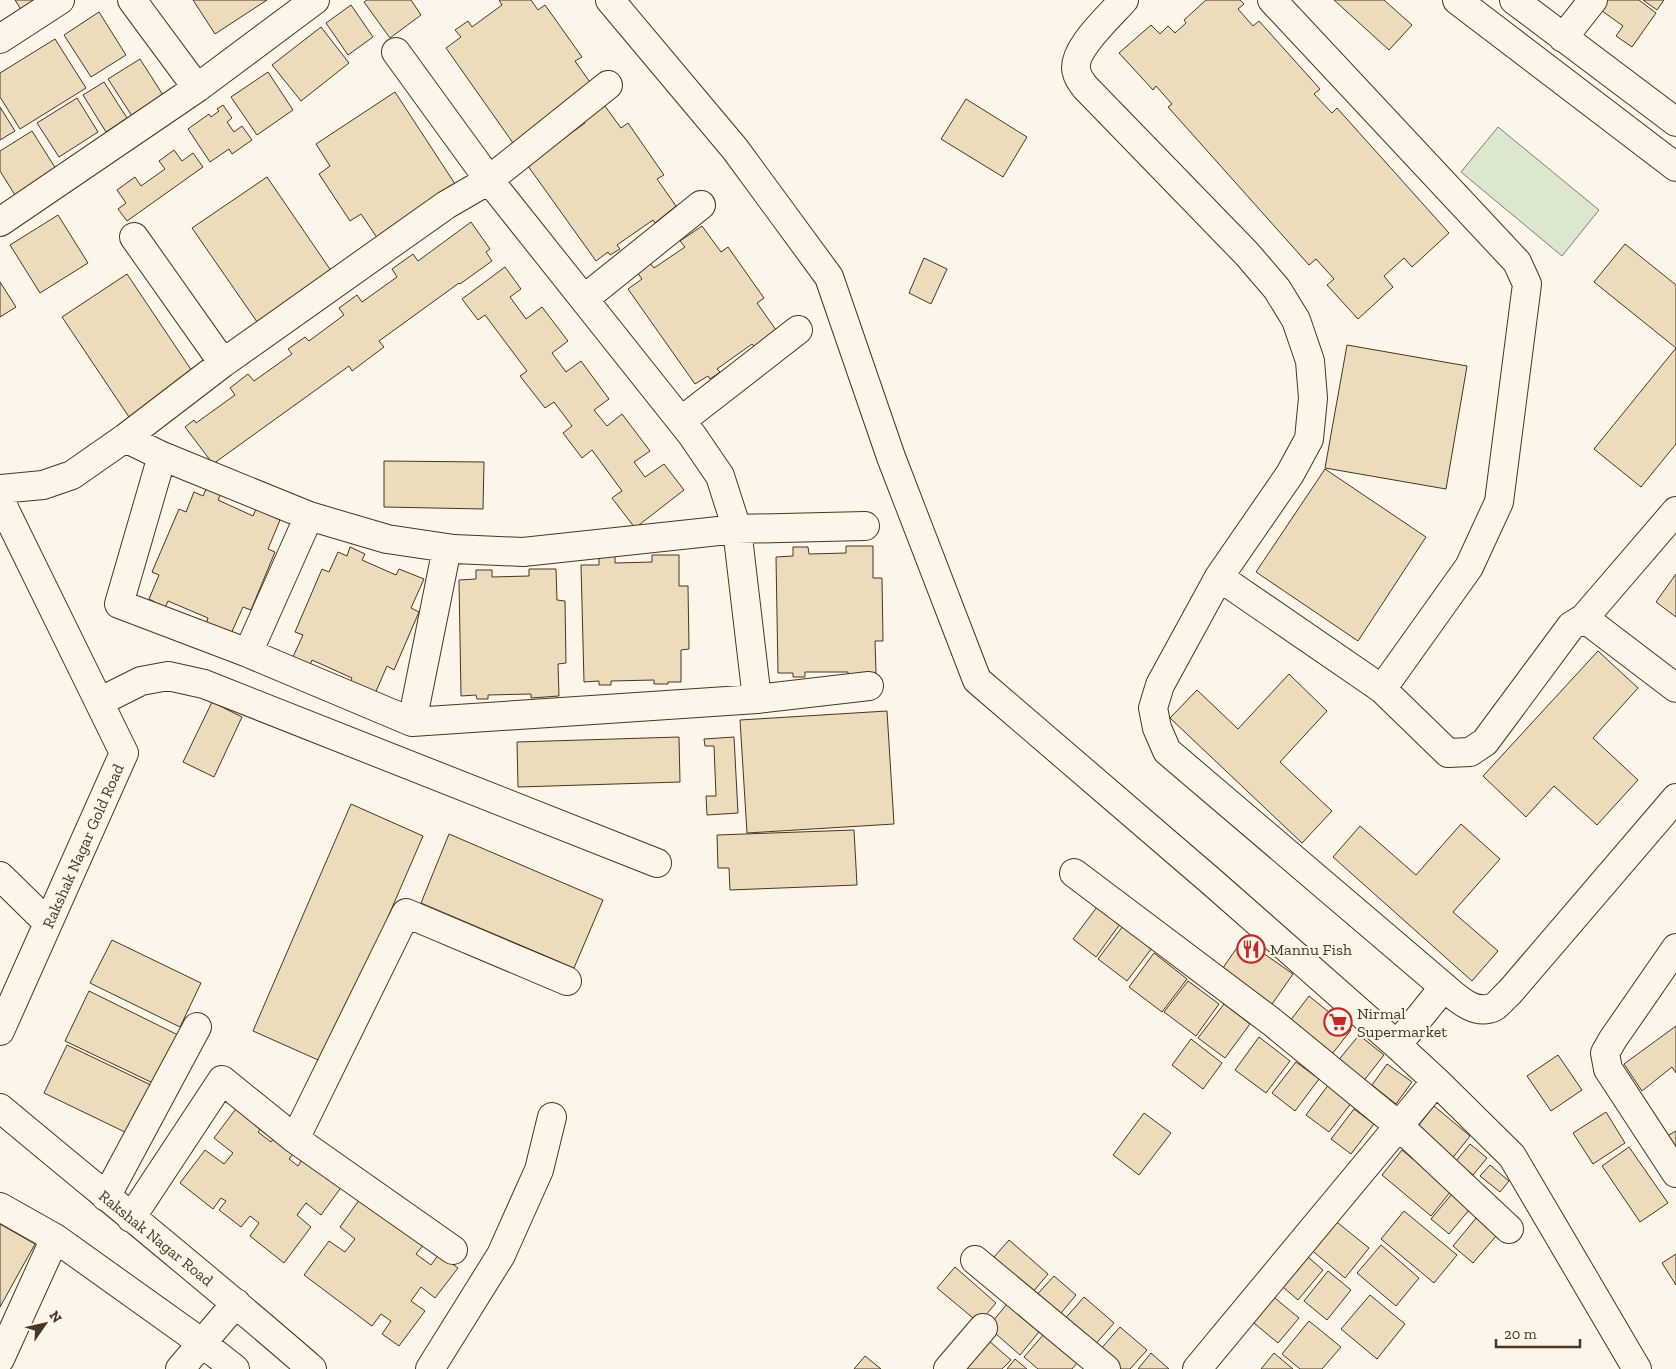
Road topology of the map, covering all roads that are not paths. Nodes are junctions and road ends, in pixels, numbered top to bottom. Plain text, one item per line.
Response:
1 (60, 0) edge
2 (132, 0) edge
3 (315, 0) edge
4 (610, 0) edge
5 (1124, 0) edge
6 (1272, 0) edge
7 (1457, 0) edge
8 (1514, 0) edge
9 (1593, 0) edge
10 (1563, 38) junction
11 (0, 39) edge
12 (396, 52) dead end
13 (608, 85) dead end
14 (197, 88) junction
15 (1676, 122) edge
16 (1676, 167) edge
17 (490, 180) junction
18 (701, 206) dead end
19 (0, 222) edge
20 (134, 237) dead end
21 (584, 299) junction
22 (798, 330) dead end
23 (223, 363) junction
24 (681, 421) junction
25 (125, 438) junction
26 (162, 456) junction
27 (0, 490) edge
28 (0, 500) edge
29 (1676, 511) edge
30 (309, 516) junction
31 (865, 526) dead end
32 (737, 529) junction
33 (447, 548) junction
34 (1219, 576) junction
35 (1584, 618) junction
36 (248, 653) junction
37 (869, 686) dead end
38 (1676, 688) edge
39 (1382, 690) junction
40 (757, 699) junction
41 (99, 702) junction
42 (412, 722) junction
43 (1676, 798) edge
44 (657, 863) dead end
45 (1074, 873) dead end
46 (0, 876) edge
47 (48, 923) junction
48 (1676, 948) edge
49 (567, 981) dead end
50 (1444, 987) junction
51 (197, 1027) dead end
52 (0, 1031) edge
53 (1397, 1046) junction
54 (1436, 1081) junction
55 (0, 1108) edge
56 (552, 1117) dead end
57 (1399, 1126) junction
58 (295, 1139) junction
59 (1676, 1173) edge
60 (106, 1197) junction
61 (0, 1207) edge
62 (131, 1218) junction
63 (1509, 1229) dead end
64 (55, 1238) junction
65 (453, 1250) dead end
66 (975, 1260) dead end
67 (236, 1303) junction
68 (983, 1328) dead end
69 (202, 1343) junction
70 (0, 1359) edge
71 (180, 1369) edge
72 (235, 1369) edge
73 (312, 1369) edge
74 (430, 1369) edge
75 (948, 1369) edge
76 (1106, 1369) edge
77 (1197, 1369) edge
78 (1637, 1369) edge

1 - 11 street
2 - 14 street
3 - 14 street
4 - 53 street
5 - 34 street
6 - 39 street
7 - 16 street
8 - 10 street
9 - 10 street
10 - 15 street
12 - 17 street
13 - 17 street
14 - 19 street
17 - 21 street
17 - 23 street
18 - 21 street
20 - 23 street
21 - 24 street
22 - 24 street
23 - 25 street
24 - 32 street
25 - 26 street
25 - 27 street
26 - 30 street
26 - 36 street
28 - 41 street, Rakshak Nagar Gold Road
29 - 35 street
30 - 33 street
30 - 36 street
31 - 32 street
32 - 33 street
32 - 40 street
33 - 42 street
34 - 39 street
34 - 50 street
35 - 38 street
35 - 39 street
36 - 42 street
37 - 40 street
40 - 42 street
41 - 44 street
41 - 47 street, Rakshak Nagar Gold Road
43 - 50 street
45 - 57 street
46 - 47 street
47 - 52 street, Rakshak Nagar Gold Road
48 - 59 street
49 - 58 street
50 - 53 street
51 - 60 street
53 - 54 street
54 - 57 street
54 - 78 street
55 - 60 street, Rakshak Nagar Road
56 - 74 street
57 - 63 street
57 - 77 street
58 - 62 street
58 - 65 street
60 - 62 street, Rakshak Nagar Road
61 - 64 street
62 - 67 street, Rakshak Nagar Road
64 - 69 street
64 - 70 street
66 - 76 street
67 - 69 street
67 - 73 street, Rakshak Nagar Road
68 - 75 street
69 - 71 street
69 - 72 street

